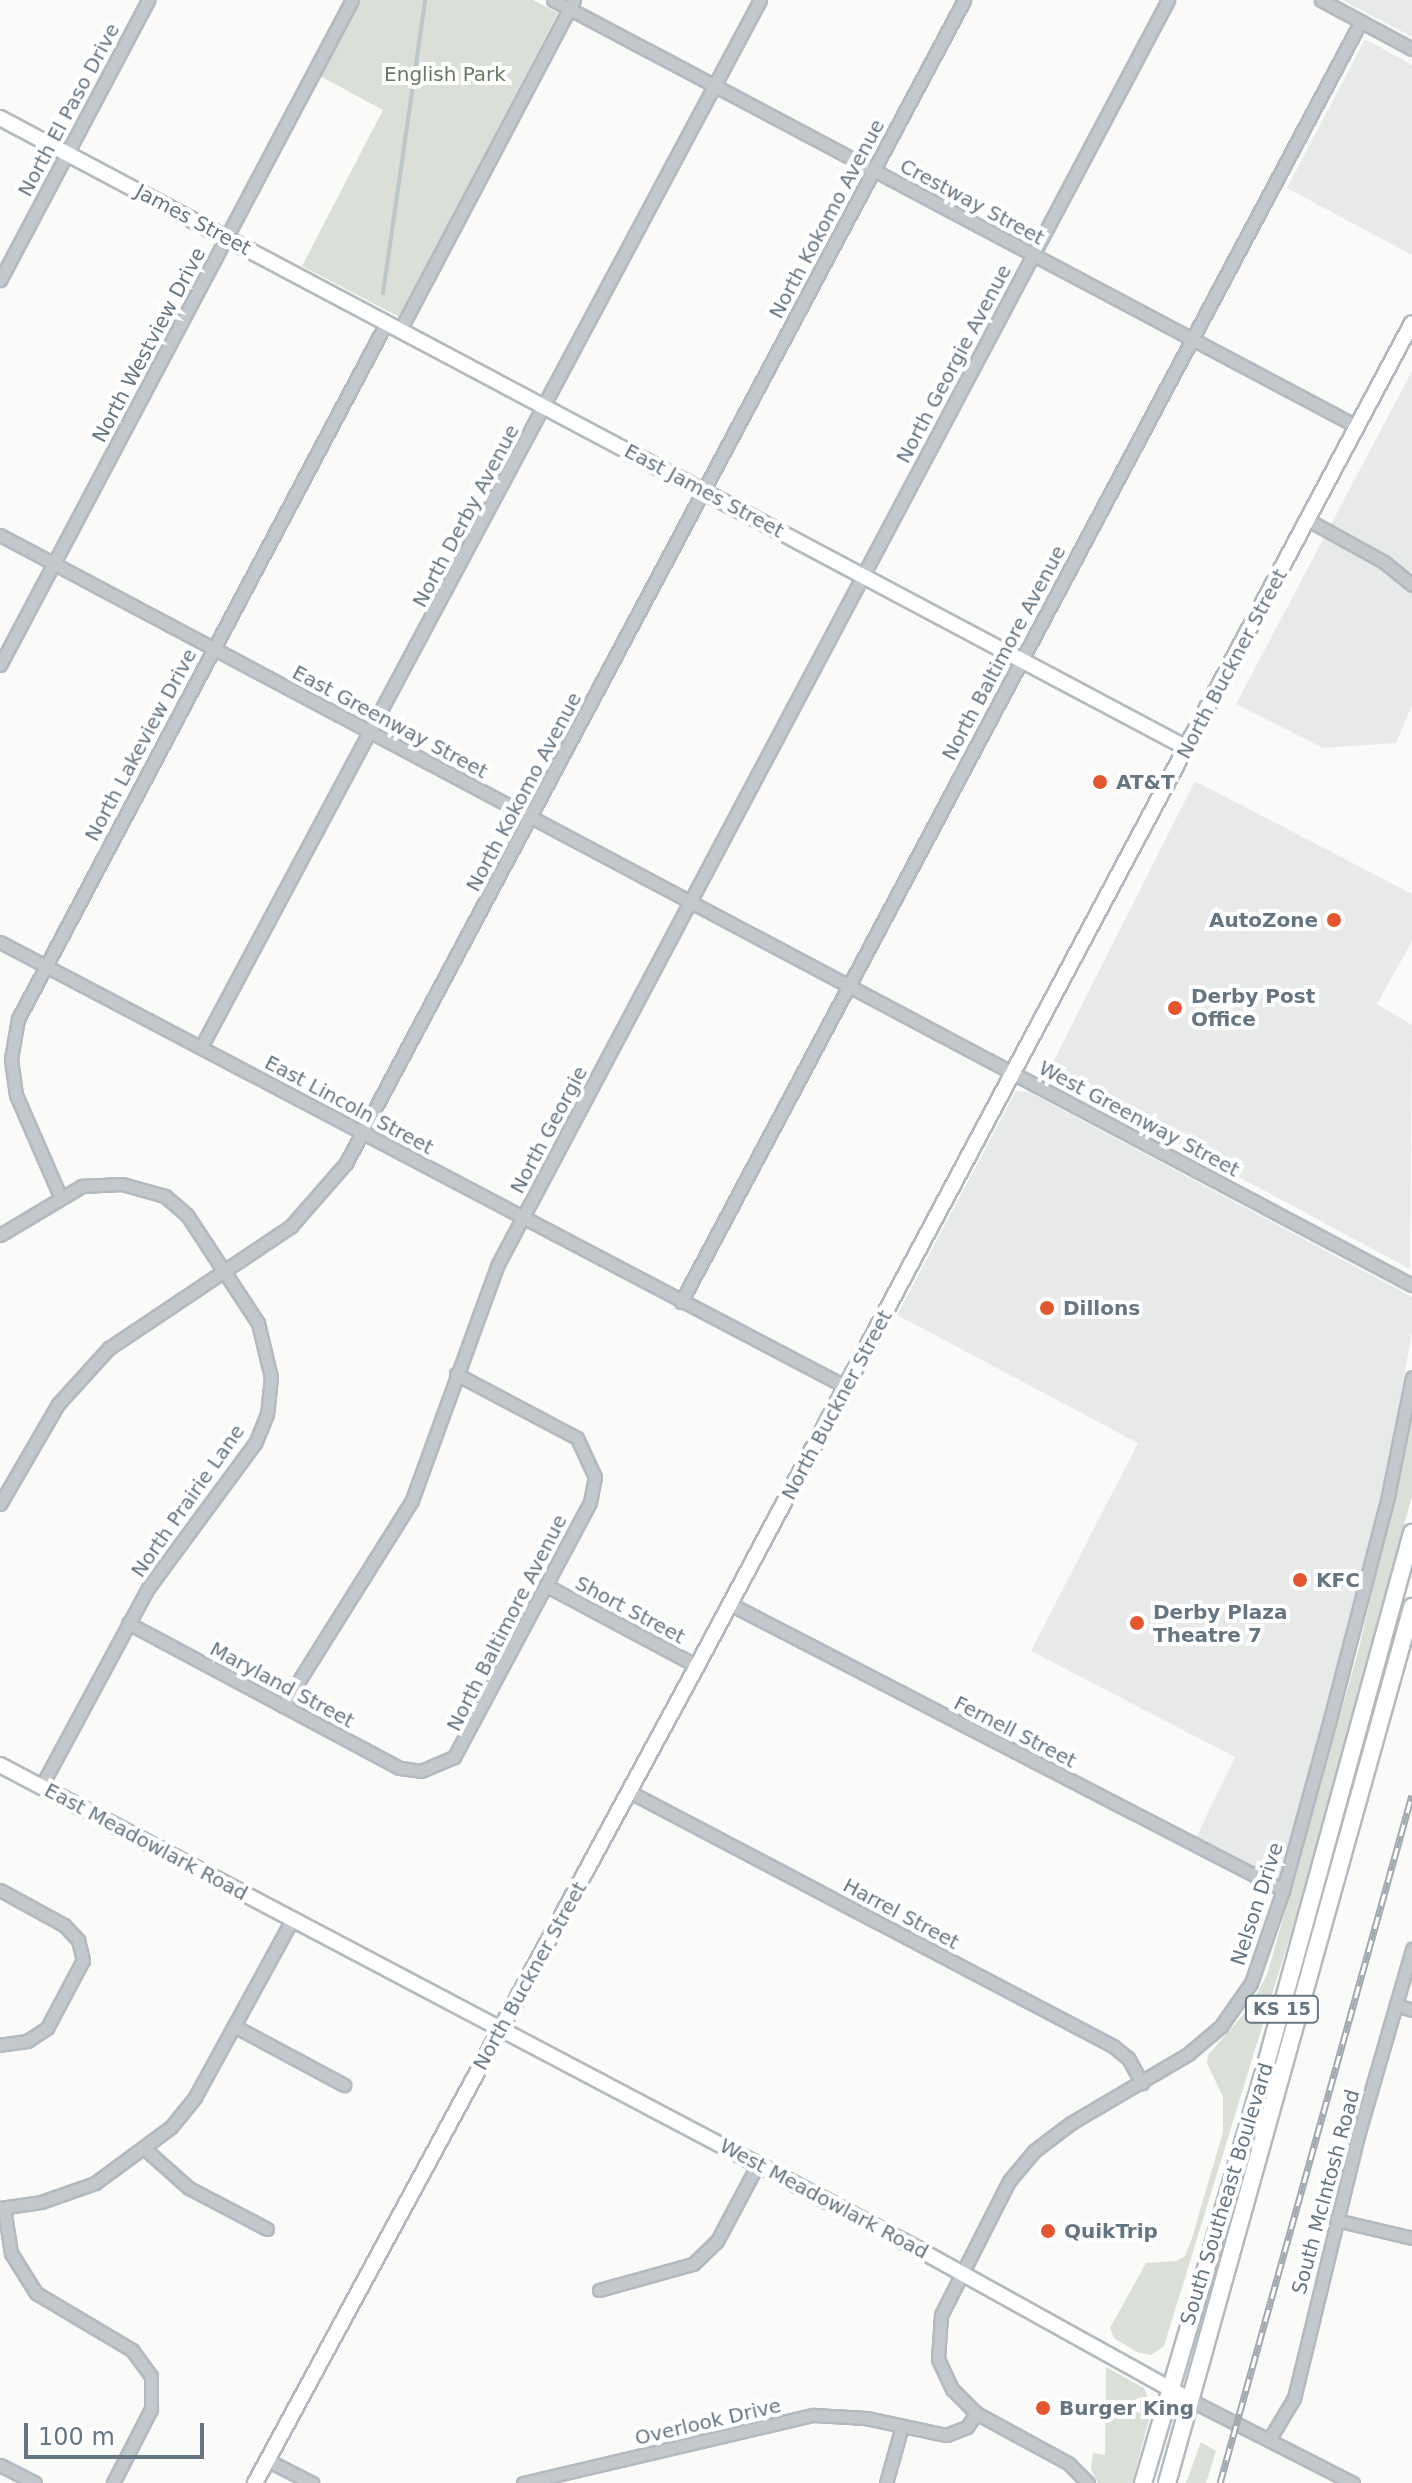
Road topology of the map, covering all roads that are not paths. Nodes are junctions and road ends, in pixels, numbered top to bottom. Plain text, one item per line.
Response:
1 (148, 0) edge
2 (352, 0) edge
3 (553, 0) edge
4 (760, 0) edge
5 (964, 0) edge
6 (1168, 0) edge
7 (1321, 0) edge
8 (572, 4) edge
9 (1361, 21) junction
10 (1412, 49) edge
11 (714, 85) junction
12 (0, 118) edge
13 (67, 153) junction
14 (873, 170) junction
15 (227, 238) junction
16 (1032, 255) junction
17 (0, 280) edge
18 (386, 323) junction
19 (1412, 323) edge
20 (400, 330) junction
21 (1190, 338) junction
22 (544, 407) junction
23 (1358, 427) junction
24 (703, 491) junction
25 (1308, 520) junction
26 (0, 535) edge
27 (53, 564) junction
28 (862, 575) junction
29 (1412, 585) edge
30 (213, 648) junction
31 (1021, 660) junction
32 (0, 665) edge
33 (372, 732) junction
34 (1187, 748) junction
35 (531, 817) junction
36 (690, 902) junction
37 (0, 942) edge
38 (44, 965) junction
39 (848, 986) junction
40 (201, 1047) junction
41 (1014, 1073) junction
42 (362, 1132) junction
43 (60, 1196) junction
44 (523, 1217) junction
45 (0, 1235) edge
46 (224, 1271) junction
47 (1412, 1285) edge
48 (681, 1302) junction
49 (456, 1374) junction
50 (1412, 1377) edge
51 (846, 1387) junction
52 (0, 1504) edge
53 (1412, 1533) edge
54 (547, 1586) junction
55 (730, 1604) junction
56 (1412, 1607) edge
57 (128, 1623) junction
58 (697, 1666) junction
59 (283, 1706) junction
60 (0, 1765) edge
61 (421, 1771) joint
62 (41, 1787) junction
63 (630, 1792) junction
64 (0, 1890) edge
65 (1283, 1890) junction
66 (293, 1918) junction
67 (1412, 1949) edge
68 (1396, 2005) junction
69 (1412, 2010) edge
70 (234, 2026) junction
71 (503, 2028) junction
72 (0, 2045) edge
73 (1142, 2083) junction
74 (344, 2085) dead end
75 (146, 2150) junction
76 (758, 2164) junction
77 (2, 2208) edge
78 (1336, 2220) junction
79 (267, 2229) dead end
80 (1412, 2238) edge
81 (961, 2273) junction
82 (599, 2290) dead end
83 (1169, 2389) junction
84 (1190, 2400) junction
85 (976, 2413) junction
86 (902, 2426) junction
87 (1269, 2440) junction
88 (267, 2460) junction
89 (0, 2465) edge
90 (35, 2483) edge
91 (113, 2483) edge
92 (255, 2483) edge
93 (312, 2483) edge
94 (523, 2483) edge
95 (886, 2483) edge
96 (1088, 2483) edge
97 (1143, 2483) edge
98 (1167, 2483) edge
99 (1353, 2483) edge

1 - 13 street, North El Paso Drive
2 - 15 street, North Westview Drive
3 - 8 street, Crestway Street
4 - 11 street, North Derby Avenue
5 - 14 street, North Kokomo Avenue
6 - 16 street, North Georgie Avenue
7 - 9 street
8 - 11 street, Crestway Street
8 - 20 street
9 - 10 street
9 - 21 street, North Baltimore Avenue
11 - 14 street, Crestway Street
11 - 22 street, North Derby Avenue
12 - 13 main road, James Street
13 - 15 main road, James Street
13 - 17 street, North El Paso Drive
14 - 16 street, Crestway Street
14 - 24 street, North Kokomo Avenue
15 - 18 main road, James Street
15 - 27 street, North Westview Drive
16 - 21 street, Crestway Street
16 - 28 street, North Georgie Avenue
18 - 20 main road, East James Street
18 - 30 street, North Lakeview Drive
19 - 23 main road, North Buckner Street
20 - 22 main road, East James Street
21 - 23 street, Crestway Street
21 - 31 street, North Baltimore Avenue
22 - 24 main road, East James Street
22 - 33 street, North Derby Avenue
23 - 25 main road, North Buckner Street
24 - 28 main road, East James Street
24 - 35 street, North Kokomo Avenue
25 - 29 street
25 - 34 main road, North Buckner Street
26 - 27 street, East Greenway Street
27 - 30 street, East Greenway Street
27 - 32 street, North Westview Drive
28 - 31 main road, East James Street
28 - 36 street, North Georgie
30 - 33 street, East Greenway Street
30 - 38 street, North Lakeview Drive
31 - 34 main road, East James Street
31 - 39 street, North Baltimore Avenue
33 - 35 street, East Greenway Street
33 - 40 street, North Derby Avenue
34 - 41 main road, North Buckner Street
35 - 36 street, East Greenway Street
35 - 42 street, North Kokomo Avenue
36 - 39 street, East Greenway Street
36 - 44 street, North Georgie
37 - 38 street, East Lincoln Street
38 - 40 street, East Lincoln Street
38 - 43 street, North Lakeview Drive
39 - 41 street, West Greenway Street
39 - 48 street, North Baltimore Avenue
40 - 42 street, East Lincoln Street
41 - 47 street, West Greenway Street
41 - 51 main road, North Buckner Street
42 - 44 street, East Lincoln Street
42 - 46 street, North Kokomo Avenue
43 - 45 street, North Prairie Lane
43 - 46 street, North Prairie Lane
44 - 48 street, East Lincoln Street
44 - 49 street, North Georgie
46 - 52 street, North Kokomo Avenue
46 - 57 street, North Prairie Lane
48 - 51 street, East Lincoln Street
49 - 54 street, North Baltimore Avenue
49 - 59 street, North Georgie
50 - 65 street, Nelson Drive
51 - 55 main road, North Buckner Street
53 - 83 main road, South Southeast Boulevard / KS 15
54 - 58 street, Short Street
54 - 61 street, North Baltimore Avenue
55 - 58 main road, North Buckner Street
55 - 65 street, Fernell Street
56 - 84 main road, South Southeast Boulevard / KS 15
57 - 59 street, Maryland Street
57 - 62 street, North Prairie Lane
58 - 63 main road, North Buckner Street
59 - 61 street, Maryland Street
60 - 62 main road, East Meadowlark Road
62 - 66 main road, East Meadowlark Road
63 - 71 main road, North Buckner Street
63 - 73 street, Harrel Street
64 - 72 street
65 - 73 street, Nelson Drive
66 - 70 street
66 - 71 main road, West Meadowlark Road
67 - 68 street, South McIntosh Road
68 - 69 street
68 - 78 street, South McIntosh Road
70 - 74 street
70 - 75 street
71 - 76 main road, West Meadowlark Road
71 - 88 main road, North Buckner Street
73 - 81 street, Nelson Drive
75 - 77 street
75 - 79 street
76 - 81 main road, West Meadowlark Road
76 - 82 street
77 - 91 street
78 - 80 street
78 - 87 street, South McIntosh Road
81 - 83 main road, West Meadowlark Road
81 - 85 street, Nelson Drive
83 - 84 main road, West Meadowlark Road
83 - 97 main road, South Southeast Boulevard / KS 15
84 - 87 street, West Meadowlark Road
84 - 98 main road, South Southeast Boulevard / KS 15
85 - 86 street, Overlook Drive
85 - 96 street, Nelson Drive
86 - 94 street, Overlook Drive
86 - 95 street
87 - 99 street, West Meadowlark Road
88 - 92 main road, North Buckner Street
88 - 93 street
89 - 90 street

